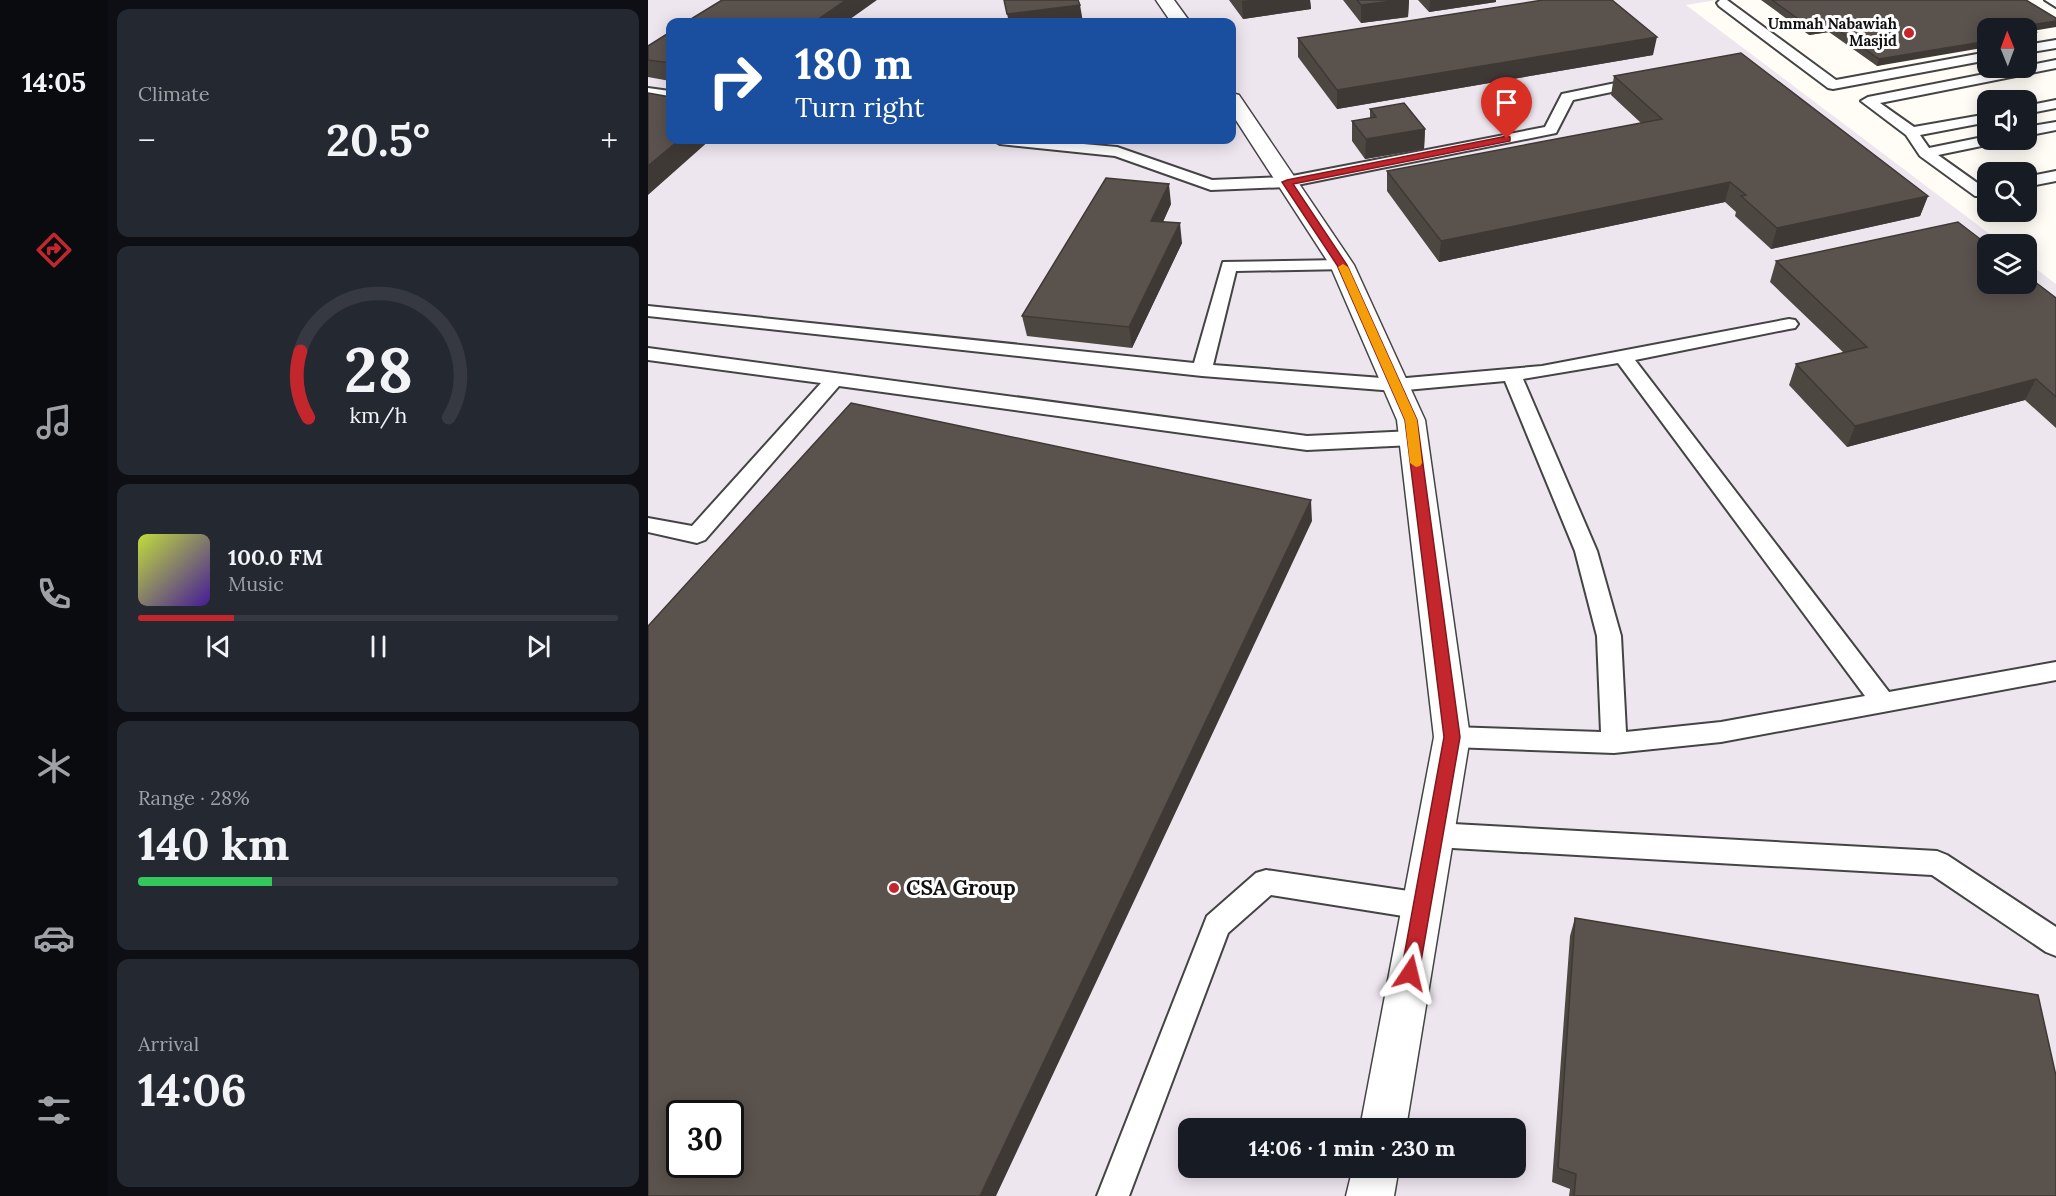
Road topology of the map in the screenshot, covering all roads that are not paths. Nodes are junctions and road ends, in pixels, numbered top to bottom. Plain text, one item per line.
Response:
1 (1165, 0) edge
2 (1741, 0) edge
3 (2051, 0) edge
4 (2056, 3) edge
5 (1177, 18) edge
6 (2056, 44) edge
7 (2037, 47) edge
8 (1977, 58) edge
9 (2056, 63) edge
10 (1657, 79) edge
11 (1833, 85) junction
12 (648, 92) edge
13 (666, 94) edge
14 (1868, 101) junction
15 (1236, 105) edge
16 (2054, 106) edge
17 (2037, 108) edge
18 (1977, 120) edge
19 (2056, 126) edge
20 (2037, 130) edge
21 (1911, 132) junction
22 (1977, 143) edge
23 (1037, 144) edge
24 (1925, 153) junction
25 (2056, 176) edge
26 (2037, 180) edge
27 (1287, 182) junction
28 (1977, 190) edge
29 (1342, 265) junction
30 (648, 311) edge
31 (1789, 324) dead end
32 (648, 354) edge
33 (1623, 357) junction
34 (1202, 370) junction
35 (1512, 375) junction
36 (835, 379) junction
37 (1395, 385) junction
38 (1413, 438) junction
39 (648, 525) edge
40 (2056, 671) edge
41 (1884, 703) junction
42 (1452, 737) junction
43 (1614, 743) junction
44 (1435, 835) junction
45 (1422, 906) junction
46 (2056, 943) edge
47 (1385, 1118) edge
48 (1374, 1178) edge
49 (1113, 1196) edge
50 (1371, 1196) edge

1 - 5 street
2 - 11 lane
3 - 4 lane
6 - 7 lane
8 - 11 lane
9 - 14 lane
10 - 27 lane
11 - 14 lane
12 - 13 lane
14 - 21 lane
15 - 27 street
16 - 17 lane
18 - 21 lane
19 - 20 lane
21 - 24 lane
22 - 24 lane
23 - 27 lane
24 - 28 lane
25 - 26 lane
27 - 29 street
29 - 34 lane
29 - 37 street
30 - 34 lane
31 - 33 lane
32 - 36 lane
33 - 35 lane
33 - 41 lane
34 - 37 lane
35 - 37 lane
35 - 43 lane
36 - 38 lane
36 - 39 lane
37 - 38 street
38 - 42 street
40 - 41 lane
41 - 43 lane
42 - 43 lane
42 - 44 street
44 - 45 street
44 - 46 lane
45 - 47 street
45 - 49 lane
48 - 50 street

